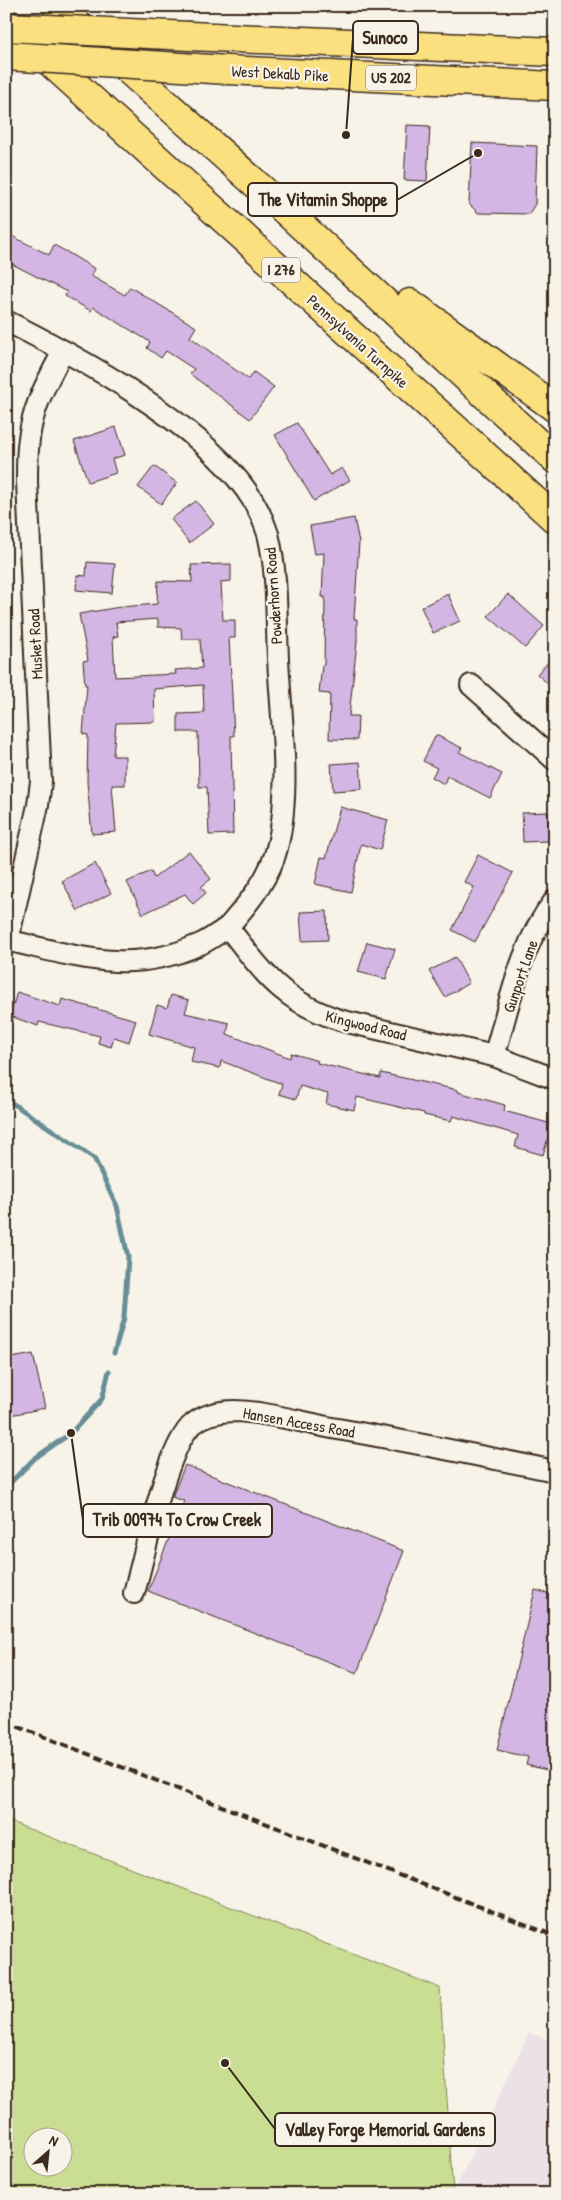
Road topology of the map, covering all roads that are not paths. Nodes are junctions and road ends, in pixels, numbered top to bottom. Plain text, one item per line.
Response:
1 (57, 6) edge
2 (6, 22) edge
3 (6, 27) edge
4 (555, 52) edge
5 (6, 56) edge
6 (555, 86) edge
7 (266, 193) junction
8 (6, 321) edge
9 (63, 351) junction
10 (555, 408) edge
11 (555, 459) edge
12 (555, 519) edge
13 (471, 685) dead end
14 (555, 760) edge
15 (555, 900) edge
16 (228, 927) junction
17 (7, 940) edge
18 (494, 1056) junction
19 (555, 1079) edge
20 (555, 1472) edge
21 (134, 1594) dead end

1 - 7 highway
2 - 12 highway, Pennsylvania Turnpike / I 276
3 - 4 highway, West Dekalb Pike / US 202, bridge
5 - 6 highway, West Dekalb Pike / US 202, bridge
7 - 10 highway
7 - 11 highway
8 - 9 street, Powderhorn Road
9 - 16 street, Powderhorn Road
9 - 17 street, Musket Road
13 - 14 street
15 - 18 street, Gunport Lane
16 - 17 street
16 - 18 street, Kingwood Road
18 - 19 street, Kingwood Road
20 - 21 street, Hansen Access Road

